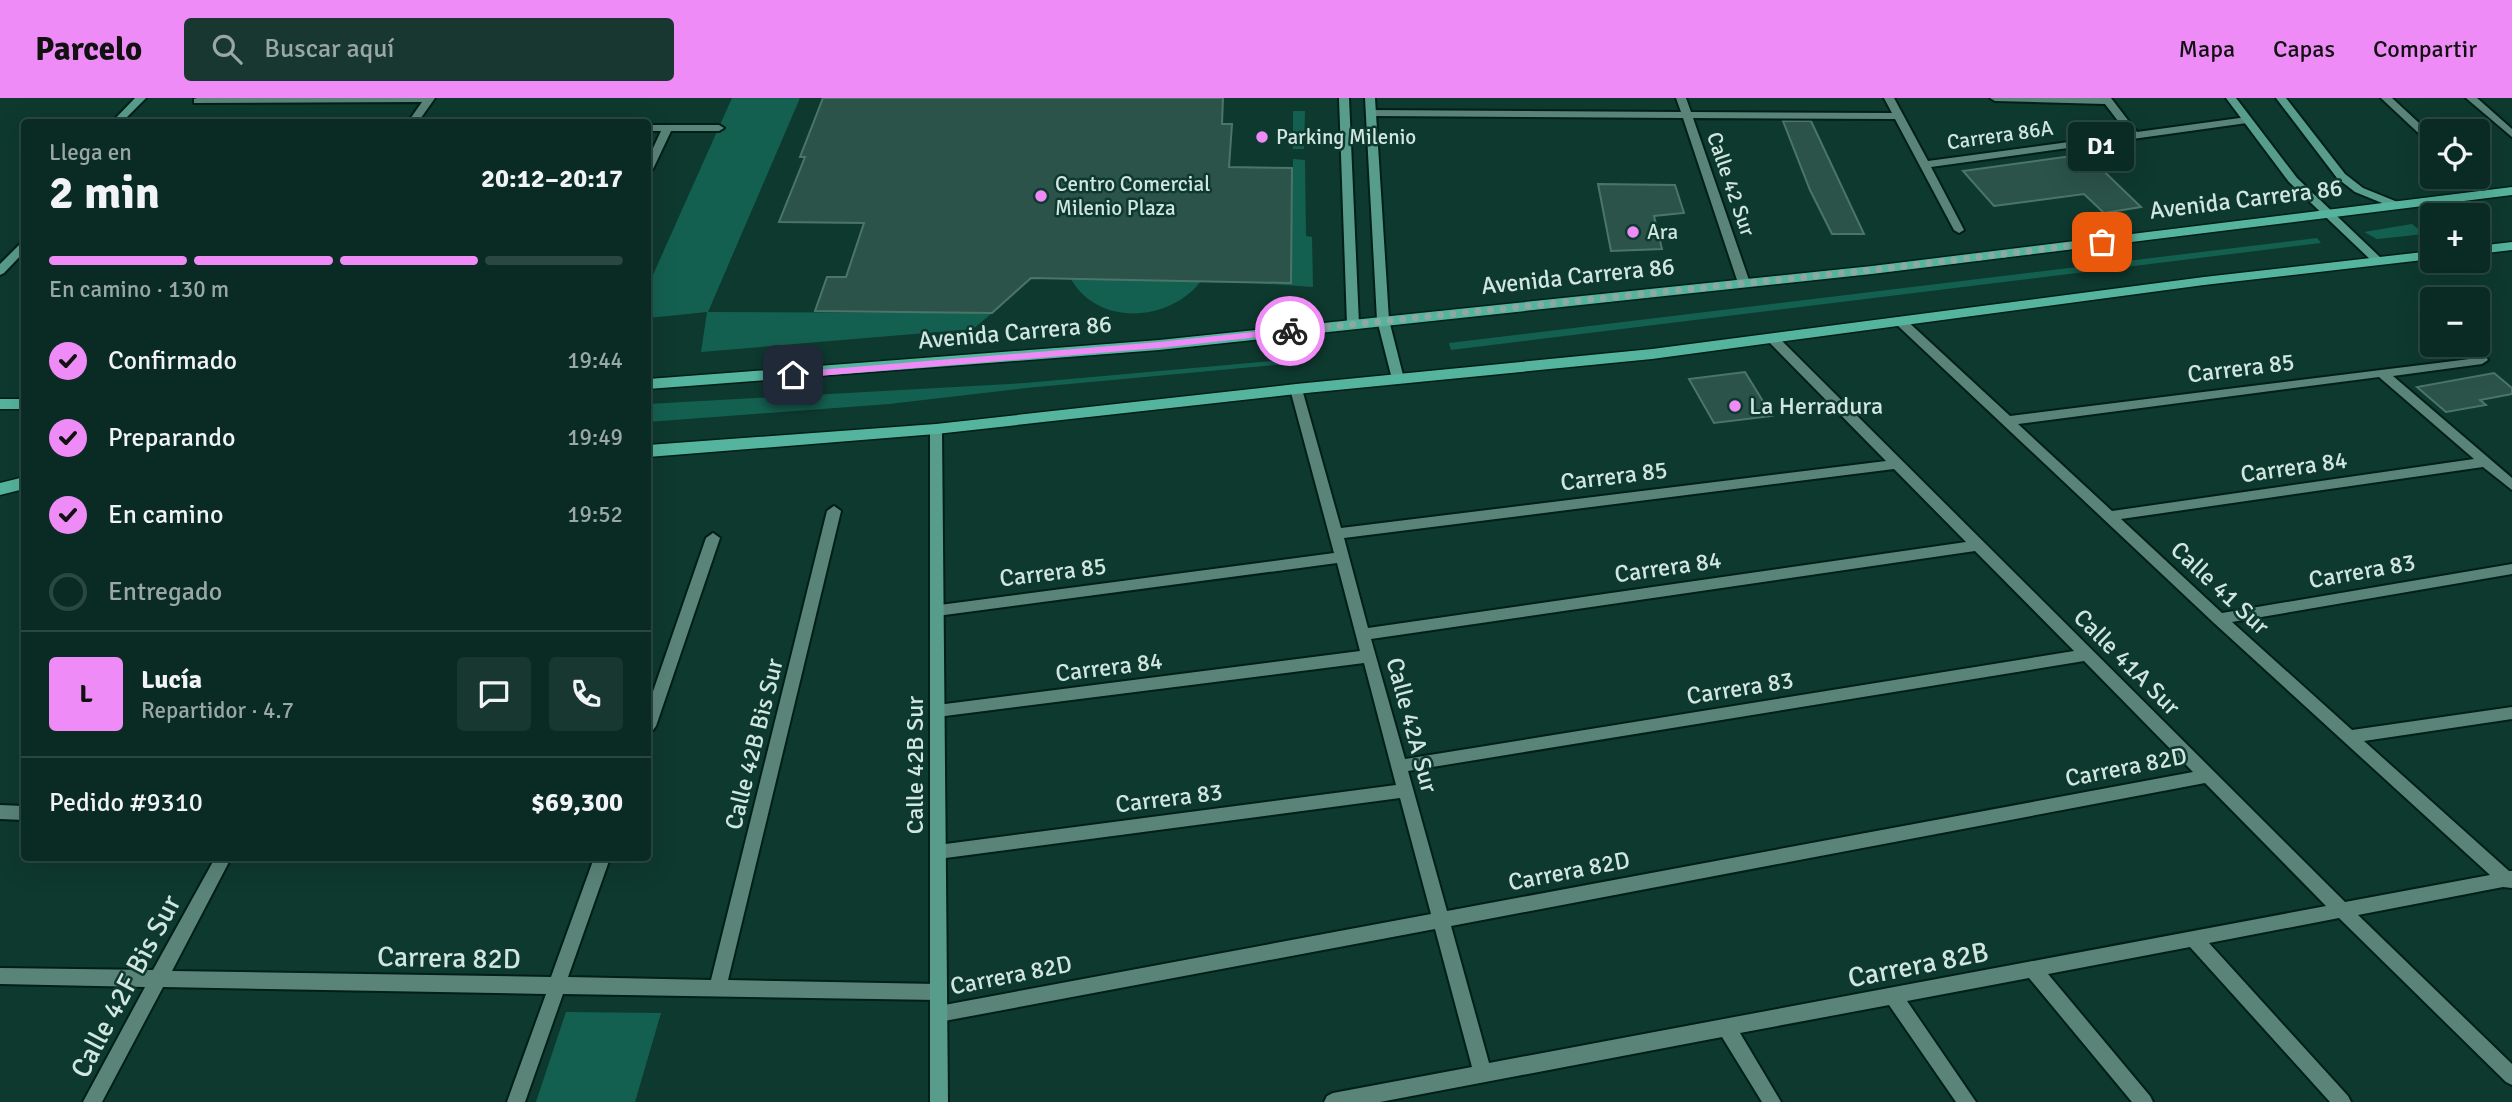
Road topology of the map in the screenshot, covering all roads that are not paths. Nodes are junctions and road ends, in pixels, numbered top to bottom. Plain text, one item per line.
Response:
1 (141, 98) edge
2 (430, 98) edge
3 (1344, 98) edge
4 (1370, 98) edge
5 (1681, 98) edge
6 (1889, 98) edge
7 (1995, 98) edge
8 (2231, 98) edge
9 (2281, 98) edge
10 (2386, 98) edge
11 (2471, 98) edge
12 (2107, 100) edge
13 (197, 102) dead end
14 (1371, 113) junction
15 (1686, 115) junction
16 (1899, 116) junction
17 (120, 119) edge
18 (415, 119) edge
19 (2247, 120) junction
20 (651, 128) edge
21 (667, 128) junction
22 (719, 128) dead end
23 (2420, 129) edge
24 (2512, 134) edge
25 (2134, 135) junction
26 (651, 163) edge
27 (1925, 165) junction
28 (2512, 191) edge
29 (2396, 205) junction
30 (2328, 214) junction
31 (1959, 230) dead end
32 (2512, 246) edge
33 (21, 249) edge
34 (2490, 249) edge
35 (2420, 256) edge
36 (2378, 261) junction
37 (0, 271) edge
38 (1744, 283) junction
39 (1383, 320) junction
40 (1900, 321) junction
41 (1353, 324) junction
42 (1772, 338) junction
43 (2482, 360) dead end
44 (2382, 373) junction
45 (1398, 379) junction
46 (651, 384) edge
47 (1296, 389) junction
48 (0, 404) edge
49 (21, 404) edge
50 (2006, 421) junction
51 (936, 429) junction
52 (651, 451) edge
53 (2485, 462) junction
54 (1898, 464) junction
55 (0, 476) edge
56 (21, 477) edge
57 (21, 484) edge
58 (2512, 485) edge
59 (0, 489) edge
60 (834, 511) dead end
61 (2109, 516) junction
62 (1336, 534) junction
63 (713, 538) dead end
64 (1978, 545) junction
65 (1342, 557) junction
66 (2512, 569) edge
67 (937, 610) junction
68 (2219, 619) junction
69 (1364, 635) junction
70 (2088, 655) junction
71 (1369, 656) junction
72 (937, 711) junction
73 (651, 712) edge
74 (2512, 713) edge
75 (2350, 737) junction
76 (1400, 766) junction
77 (2208, 776) junction
78 (1406, 790) junction
79 (0, 812) edge
80 (21, 813) edge
81 (938, 852) junction
82 (221, 861) edge
83 (600, 861) edge
84 (2510, 881) edge
85 (2341, 909) junction
86 (1442, 919) junction
87 (2193, 937) junction
88 (2033, 969) junction
89 (0, 976) edge
90 (159, 979) junction
91 (557, 985) junction
92 (718, 988) junction
93 (938, 992) junction
94 (1893, 995) junction
95 (939, 1014) junction
96 (1726, 1027) junction
97 (1483, 1073) junction
98 (2512, 1076) edge
99 (92, 1102) edge
100 (516, 1102) edge
101 (939, 1102) edge
102 (1333, 1102) edge
103 (1772, 1102) edge
104 (1967, 1102) edge
105 (2144, 1102) edge
106 (2342, 1102) edge

1 - 17 street
2 - 13 street
2 - 18 street
3 - 41 street
4 - 14 street
5 - 15 street, Calle 42 Sur
6 - 16 street
7 - 12 street
8 - 19 street
9 - 29 street
10 - 23 street
11 - 24 street
12 - 25 street
14 - 15 street
14 - 39 street
15 - 16 street
15 - 38 street, Calle 42 Sur
16 - 27 street
19 - 25 street, Carrera 86A
19 - 30 street
20 - 21 street
21 - 22 street
21 - 26 street
25 - 27 street, Carrera 86A
27 - 31 street
28 - 29 main road, Avenida Carrera 86
29 - 30 main road, Avenida Carrera 86
30 - 36 street
30 - 38 main road, Avenida Carrera 86
32 - 34 main road
33 - 37 street
35 - 36 main road
36 - 40 main road
38 - 39 main road, Avenida Carrera 86
39 - 41 main road, Avenida Carrera 86
39 - 45 street
40 - 42 main road
40 - 50 street, Calle 41 Sur
41 - 46 main road, Avenida Carrera 86
42 - 45 main road
42 - 54 street, Calle 41A Sur
43 - 44 street, Carrera 85
44 - 50 street, Carrera 85
44 - 53 street
45 - 47 main road
47 - 51 main road
47 - 62 street, Calle 42A Sur
48 - 49 main road
50 - 61 street, Calle 41 Sur
51 - 52 main road
51 - 67 street, Calle 42B Sur
53 - 58 street
53 - 61 street, Carrera 84
54 - 62 street, Carrera 85
54 - 64 street, Calle 41A Sur
55 - 56 main road
57 - 59 main road
60 - 92 street, Calle 42B Bis Sur
61 - 68 street, Calle 41 Sur
62 - 65 street, Calle 42A Sur
63 - 73 street
64 - 69 street, Carrera 84
64 - 70 street, Calle 41A Sur
65 - 67 street, Carrera 85
65 - 69 street, Calle 42A Sur
66 - 68 street, Carrera 83
67 - 72 street, Calle 42B Sur
68 - 75 street, Calle 41 Sur
69 - 71 street, Calle 42A Sur
70 - 76 street, Carrera 83
70 - 77 street, Calle 41A Sur
71 - 72 street, Carrera 84
71 - 76 street, Calle 42A Sur
72 - 81 street, Calle 42B Sur
74 - 75 street
75 - 84 street, Calle 41 Sur
76 - 78 street, Calle 42A Sur
77 - 85 street, Calle 41A Sur
77 - 86 street, Carrera 82D
78 - 81 street, Carrera 83
78 - 86 street, Calle 42A Sur
79 - 80 street
81 - 93 street, Calle 42B Sur
82 - 90 street, Calle 42F Bis Sur
83 - 91 street
84 - 85 street, Carrera 82B
85 - 87 street, Carrera 82B
85 - 98 street, Calle 41A Sur
86 - 95 street, Carrera 82D
86 - 97 street, Calle 42A Sur
87 - 88 street, Carrera 82B
87 - 106 street
88 - 94 street, Carrera 82B
88 - 105 street
89 - 90 street, Carrera 82D
90 - 91 street, Carrera 82D
90 - 99 street, Calle 42F Bis Sur
91 - 92 street, Carrera 82D
91 - 100 street
92 - 93 street, Carrera 82D
93 - 95 street, Calle 42B Sur
94 - 96 street, Carrera 82B
94 - 104 street
95 - 101 street, Calle 42B Sur
96 - 97 street, Carrera 82B
96 - 103 street
97 - 102 street, Carrera 82B

